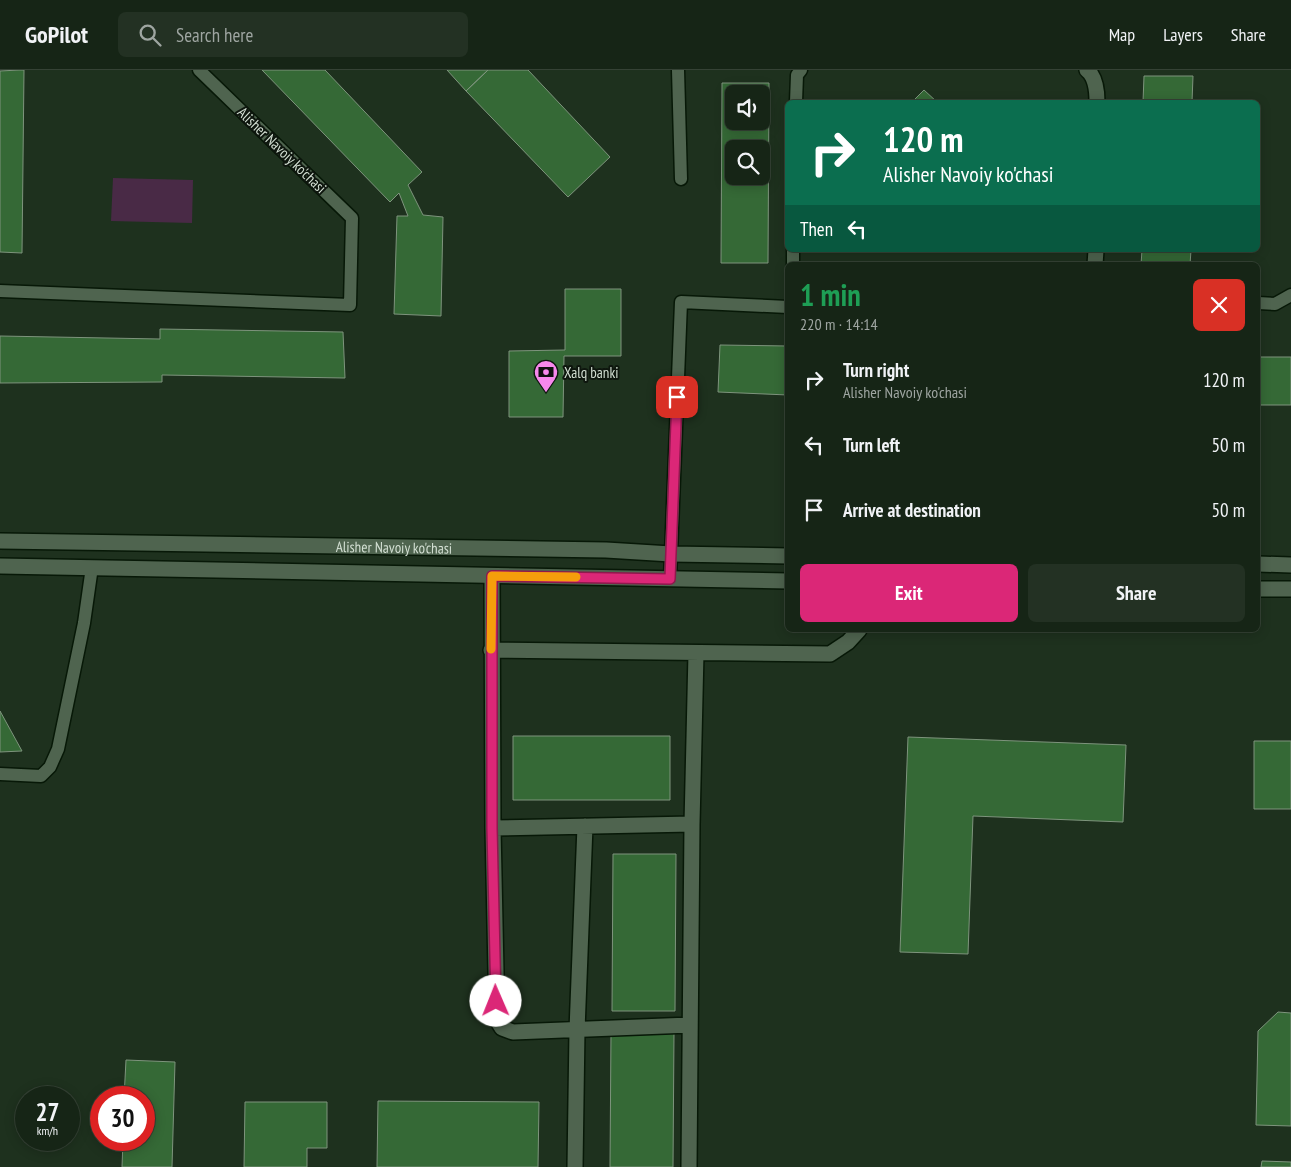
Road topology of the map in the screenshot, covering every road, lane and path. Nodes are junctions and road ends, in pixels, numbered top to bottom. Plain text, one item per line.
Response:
1 (199, 70) edge
2 (678, 70) edge
3 (801, 70) edge
4 (1088, 70) edge
5 (796, 100) edge
6 (1096, 100) edge
7 (680, 179) dead end
8 (0, 291) edge
9 (1291, 295) edge
10 (1260, 304) edge
11 (785, 307) edge
12 (0, 541) edge
13 (282, 546) junction
14 (671, 554) junction
15 (785, 556) edge
16 (1260, 564) edge
17 (1291, 564) edge
18 (0, 566) edge
19 (92, 567) junction
20 (282, 571) junction
21 (492, 576) junction
22 (670, 579) junction
23 (785, 581) edge
24 (1260, 588) edge
25 (1291, 589) edge
26 (856, 632) edge
27 (491, 650) junction
28 (696, 652) junction
29 (0, 774) edge
30 (692, 824) junction
31 (585, 826) junction
32 (492, 828) junction
33 (690, 1025) junction
34 (577, 1030) junction
35 (574, 1167) edge
36 (689, 1167) edge

1 - 8 lane, Alisher Navoiy ko'chasi
2 - 7 lane
3 - 5 lane
4 - 6 street
9 - 10 lane
11 - 14 lane
12 - 13 street, Alisher Navoiy ko'chasi
13 - 14 street, Alisher Navoiy ko'chasi
13 - 20 street
14 - 15 street, Alisher Navoiy ko'chasi
14 - 22 lane
16 - 17 street
18 - 19 street, Alisher Navoiy ko'chasi
19 - 20 street, Alisher Navoiy ko'chasi
19 - 29 lane
20 - 21 street, Alisher Navoiy ko'chasi
21 - 22 street, Alisher Navoiy ko'chasi
21 - 27 street
22 - 23 street, Alisher Navoiy ko'chasi
24 - 25 street
26 - 28 street
27 - 28 street
27 - 32 street
28 - 30 street
30 - 31 street
30 - 33 street
31 - 32 street
31 - 34 street
32 - 34 street
33 - 34 street
33 - 36 street
34 - 35 street

